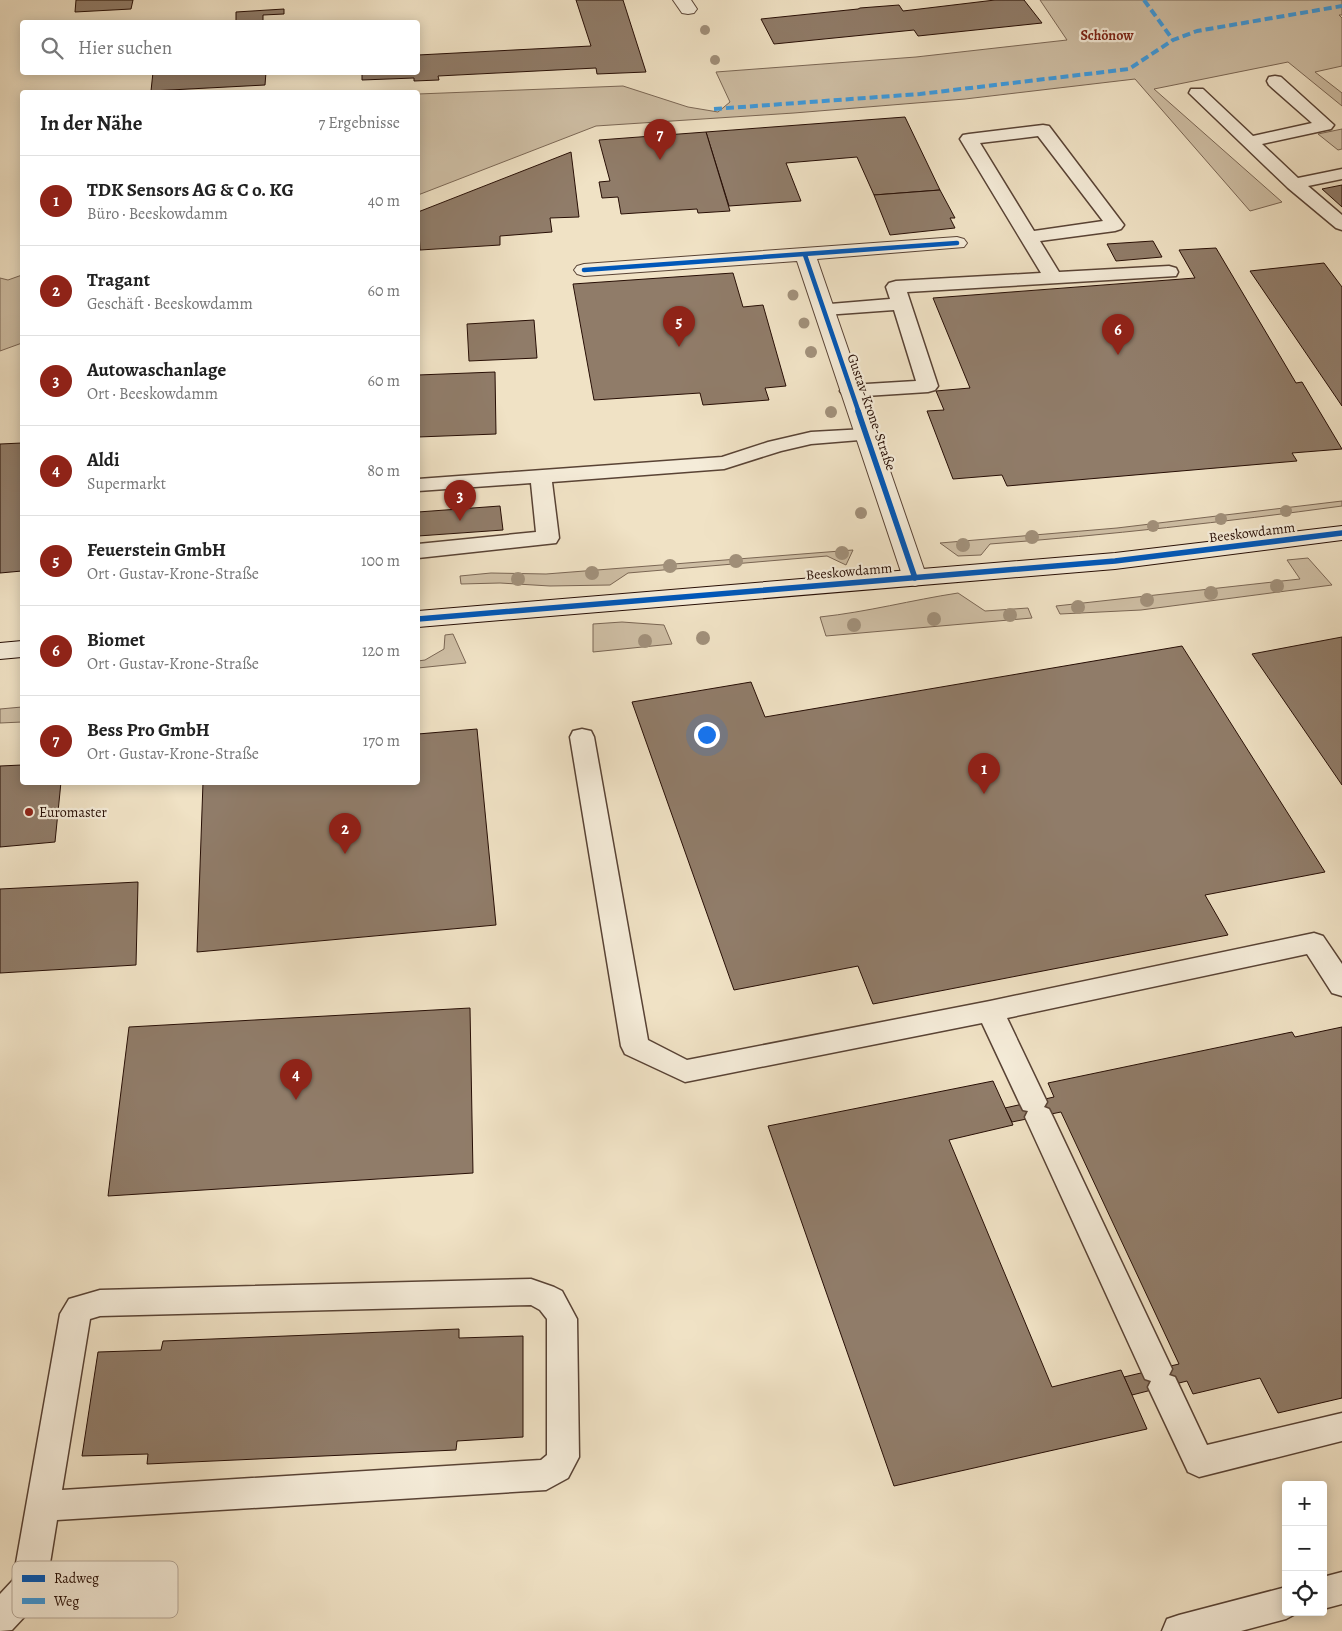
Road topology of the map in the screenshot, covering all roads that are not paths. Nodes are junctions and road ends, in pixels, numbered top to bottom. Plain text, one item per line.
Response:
1 (1275, 81) dead end
2 (1197, 93) dead end
3 (1250, 142) junction
4 (1342, 174) edge
5 (1294, 184) junction
6 (1342, 224) edge
7 (1028, 236) junction
8 (957, 243) dead end
9 (805, 254) junction
10 (584, 270) dead end
11 (1169, 272) dead end
12 (1053, 278) junction
13 (902, 304) junction
14 (825, 309) junction
15 (850, 391) junction
16 (865, 435) junction
17 (541, 476) junction
18 (420, 485) edge
19 (1342, 533) edge
20 (420, 551) edge
21 (915, 578) junction
22 (420, 619) edge
23 (20, 649) edge
24 (0, 651) edge
25 (582, 737) dead end
26 (1342, 986) edge
27 (990, 1011) junction
28 (1342, 1426) edge
29 (43, 1506) junction
30 (34, 1561) edge
31 (1342, 1588) edge
32 (1327, 1592) edge
33 (1282, 1604) edge
34 (12, 1606) edge
35 (0, 1618) edge
36 (1179, 1631) edge

1 - 3 lane
2 - 3 lane
3 - 5 lane
4 - 5 lane
5 - 6 lane
7 - 7 lane
7 - 12 lane
8 - 9 street
9 - 10 street
9 - 14 street, Gustav-Krone-Straße
11 - 12 lane
12 - 13 lane
13 - 14 lane
13 - 15 lane
14 - 15 street, Gustav-Krone-Straße
15 - 16 street, Gustav-Krone-Straße
16 - 17 lane
16 - 21 street, Gustav-Krone-Straße
17 - 18 lane
17 - 20 lane
19 - 21 street, Beeskowdamm
21 - 22 street, Beeskowdamm
23 - 24 street
25 - 27 lane
26 - 27 lane
27 - 28 lane
29 - 29 lane
29 - 30 lane
31 - 32 lane
33 - 36 lane
34 - 35 lane

